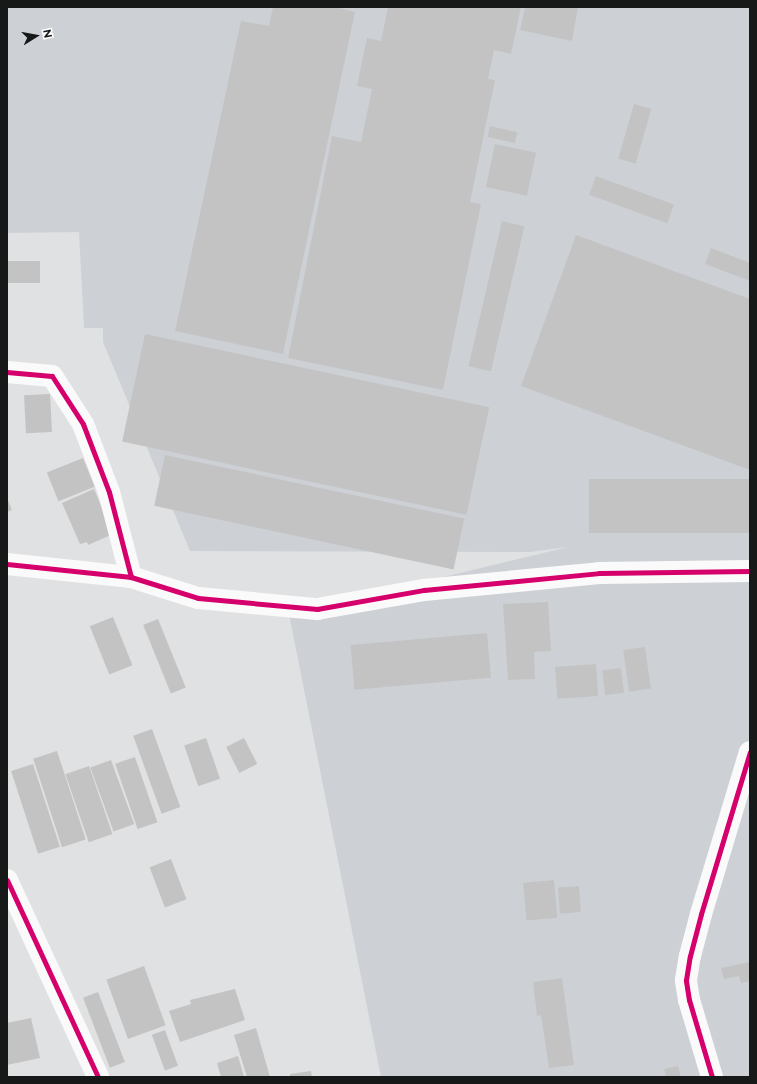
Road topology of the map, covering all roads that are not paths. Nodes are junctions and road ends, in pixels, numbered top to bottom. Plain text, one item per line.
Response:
1 (7, 372) edge
2 (7, 564) edge
3 (750, 571) edge
4 (131, 577) junction
5 (750, 752) edge
6 (7, 880) edge
7 (98, 1077) edge
8 (712, 1077) edge

1 - 4 street
2 - 4 street
3 - 4 street
5 - 8 street
6 - 7 street

